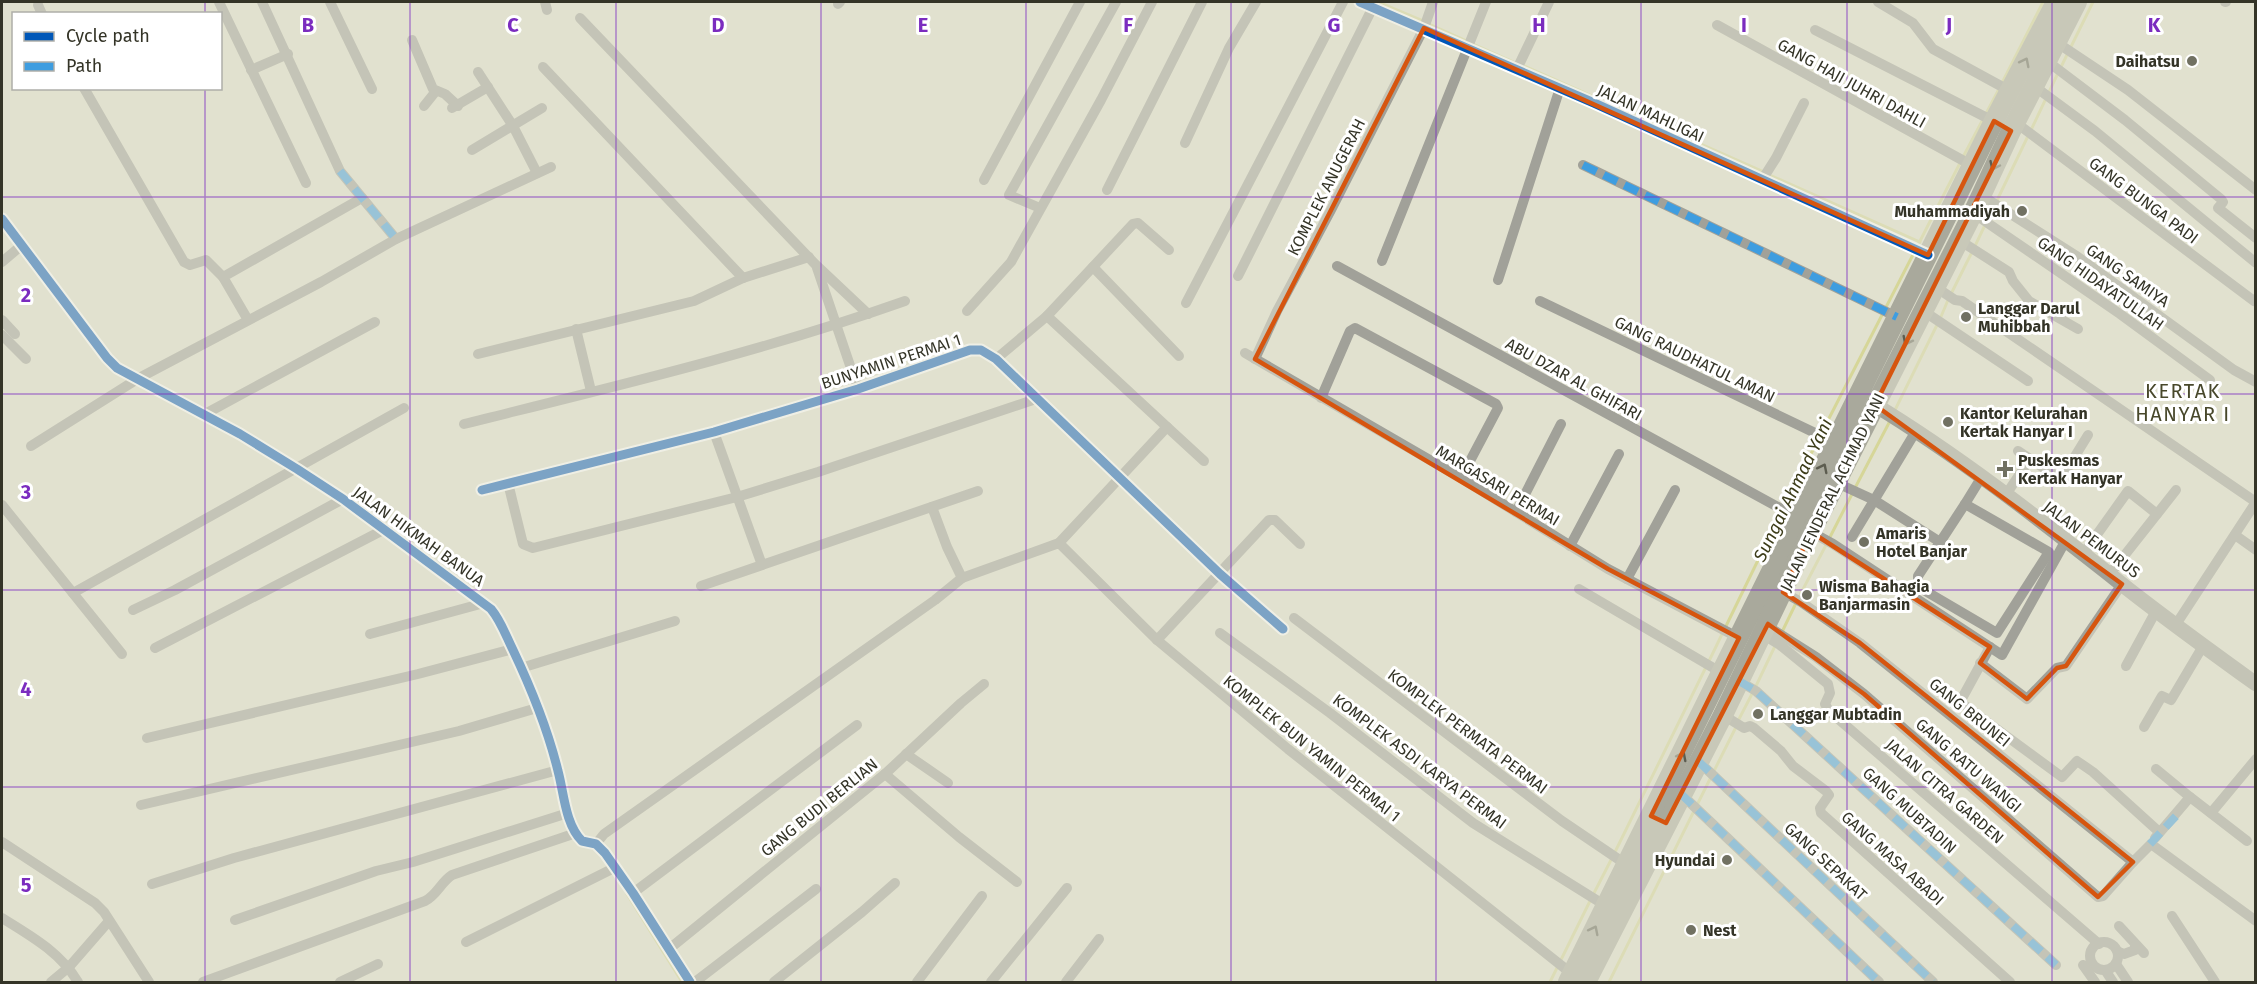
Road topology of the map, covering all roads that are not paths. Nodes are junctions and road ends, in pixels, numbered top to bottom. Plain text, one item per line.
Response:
1 (219, 2) edge
2 (262, 2) edge
3 (330, 2) edge
4 (1080, 2) edge
5 (1116, 2) edge
6 (1152, 2) edge
7 (1202, 2) edge
8 (1256, 2) edge
9 (1343, 2) edge
10 (1360, 2) edge
11 (1433, 2) edge
12 (1486, 2) edge
13 (1549, 2) edge
14 (1878, 2) edge
15 (2056, 2) edge
16 (2077, 2) edge
17 (1373, 7) junction
18 (580, 18) dead end
19 (1425, 24) junction
20 (1717, 25) dead end
21 (1815, 30) dead end
22 (412, 40) dead end
23 (1469, 44) junction
24 (2065, 47) junction
25 (288, 54) junction
26 (1519, 66) junction
27 (543, 67) dead end
28 (2055, 67) junction
29 (251, 70) junction
30 (478, 72) dead end
31 (488, 87) junction
32 (2002, 87) junction
33 (372, 88) dead end
34 (1560, 88) junction
35 (85, 90) edge
36 (436, 91) junction
37 (2043, 92) junction
38 (1804, 103) dead end
39 (424, 106) dead end
40 (542, 108) dead end
41 (2006, 124) junction
42 (513, 126) junction
43 (1185, 143) dead end
44 (472, 150) dead end
45 (1966, 162) junction
46 (1583, 165) dead end
47 (551, 167) dead end
48 (537, 173) junction
49 (984, 180) dead end
50 (1762, 180) junction
51 (306, 183) dead end
52 (1107, 190) dead end
53 (2256, 190) edge
54 (362, 198) junction
55 (1990, 201) junction
56 (1040, 208) junction
57 (2, 219) edge
58 (1981, 219) junction
59 (2256, 238) edge
60 (396, 239) junction
61 (22, 245) junction
62 (1968, 246) junction
63 (1169, 250) dead end
64 (1924, 253) junction
65 (2, 261) edge
66 (813, 261) junction
67 (1382, 261) dead end
68 (2256, 262) edge
69 (1337, 266) dead end
70 (1093, 267) junction
71 (1238, 276) dead end
72 (223, 277) junction
73 (743, 278) junction
74 (1498, 280) dead end
75 (1945, 293) junction
76 (2255, 300) edge
77 (905, 301) dead end
78 (1540, 301) dead end
79 (1186, 303) dead end
80 (967, 311) dead end
81 (1888, 313) junction
82 (868, 314) junction
83 (1047, 316) junction
84 (1933, 317) junction
85 (2, 320) edge
86 (248, 320) junction
87 (375, 322) dead end
88 (837, 324) junction
89 (576, 329) junction
90 (2078, 329) dead end
91 (2, 334) edge
92 (15, 334) dead end
93 (1245, 353) dead end
94 (478, 354) dead end
95 (1179, 356) dead end
96 (26, 359) dead end
97 (996, 359) junction
98 (1255, 359) junction
99 (140, 378) junction
100 (2210, 380) dead end
101 (2028, 381) dead end
102 (2256, 382) edge
103 (858, 389) junction
104 (591, 391) junction
105 (1321, 398) junction
106 (1036, 399) junction
107 (404, 408) dead end
108 (1887, 413) junction
109 (205, 414) junction
110 (464, 424) dead end
111 (1561, 424) dead end
112 (1167, 427) junction
113 (1916, 430) junction
114 (714, 432) junction
115 (2088, 435) dead end
116 (1825, 438) junction
117 (31, 446) dead end
118 (2018, 451) dead end
119 (1619, 454) dead end
120 (2030, 459) junction
121 (1204, 461) dead end
122 (297, 469) junction
123 (1119, 477) junction
124 (1461, 478) junction
125 (1981, 478) junction
126 (508, 483) junction
127 (1848, 489) junction
128 (482, 490) dead end
129 (1675, 490) dead end
130 (2175, 490) dead end
131 (978, 491) dead end
132 (2005, 496) junction
133 (737, 497) junction
134 (343, 499) junction
135 (1874, 500) junction
136 (2256, 502) edge
137 (1965, 504) junction
138 (2, 505) edge
139 (932, 507) junction
140 (1516, 512) junction
141 (2157, 514) junction
142 (1805, 526) junction
143 (385, 529) junction
144 (2235, 535) junction
145 (1852, 537) dead end
146 (2063, 538) junction
147 (1940, 542) junction
148 (1059, 543) junction
149 (1300, 544) dead end
150 (1570, 546) junction
151 (2256, 550) edge
152 (2049, 552) junction
153 (2083, 554) junction
154 (762, 565) junction
155 (1220, 574) junction
156 (962, 578) junction
157 (1627, 579) junction
158 (2116, 580) junction
159 (701, 586) dead end
160 (1579, 589) dead end
161 (73, 593) junction
162 (1793, 597) junction
163 (484, 603) junction
164 (133, 610) dead end
165 (2156, 611) junction
166 (1294, 618) dead end
167 (675, 621) dead end
168 (2175, 626) junction
169 (1283, 629) dead end
170 (1727, 632) junction
171 (1220, 633) dead end
172 (370, 634) dead end
173 (1775, 636) junction
174 (1157, 640) junction
175 (2203, 646) junction
176 (1990, 647) junction
177 (155, 648) dead end
178 (513, 649) junction
179 (122, 654) dead end
180 (1980, 663) junction
181 (2126, 666) dead end
182 (521, 668) junction
183 (1730, 677) junction
184 (984, 684) dead end
185 (2256, 684) edge
186 (537, 708) junction
187 (1732, 721) junction
188 (857, 725) dead end
189 (2144, 727) dead end
190 (147, 738) dead end
191 (906, 754) junction
192 (2256, 759) edge
193 (2156, 769) dead end
194 (558, 770) junction
195 (1708, 770) junction
196 (885, 774) junction
197 (948, 783) dead end
198 (2190, 797) junction
199 (1691, 804) junction
200 (141, 805) dead end
201 (568, 813) junction
202 (2211, 813) junction
203 (1659, 820) junction
204 (2157, 830) dead end
205 (576, 833) junction
206 (2, 842) edge
207 (2247, 842) dead end
208 (596, 844) junction
209 (2150, 844) junction
210 (2133, 862) junction
211 (1627, 865) junction
212 (616, 867) junction
213 (1017, 882) dead end
214 (895, 883) dead end
215 (152, 884) dead end
216 (1067, 888) dead end
217 (816, 889) dead end
218 (633, 893) junction
219 (982, 896) dead end
220 (1606, 906) junction
221 (2172, 916) dead end
222 (2, 918) edge
223 (235, 920) dead end
224 (109, 921) junction
225 (2256, 921) edge
226 (1100, 939) dead end
227 (466, 942) dead end
228 (2099, 944) junction
229 (2135, 946) junction
230 (2115, 948) junction
231 (669, 949) junction
232 (2144, 953) dead end
233 (378, 964) dead end
234 (2116, 964) junction
235 (2056, 965) dead end
236 (69, 967) junction
237 (2094, 972) edge
238 (1569, 973) edge
239 (51, 982) edge
240 (78, 982) edge
241 (149, 982) edge
242 (203, 982) edge
243 (340, 982) edge
244 (690, 982) edge
245 (695, 982) edge
246 (774, 982) edge
247 (917, 982) edge
248 (991, 982) edge
249 (1066, 982) edge
250 (1879, 982) edge
251 (1933, 982) edge
252 (2010, 982) edge
253 (2113, 982) edge
254 (2128, 982) edge
255 (2215, 982) edge

1 - 29 street
2 - 25 street
3 - 33 street
4 - 49 street
5 - 56 street
6 - 56 street
7 - 52 street
8 - 43 street
9 - 79 street
10 - 17 street, JALAN MAHLIGAI
11 - 19 street, KOMPLEK ANUGERAH
12 - 23 street
13 - 26 street
14 - 32 street
32 -> 15 highway, JALAN JENDERAL ACHMAD YANI
16 - 24 highway, JALAN JENDERAL ACHMAD YANI
17 - 19 street, JALAN MAHLIGAI
17 - 71 street
18 - 66 street
19 - 23 street, JALAN MAHLIGAI
19 - 98 street, KOMPLEK ANUGERAH
20 - 45 street, GANG HAJI JUHRI DAHLI
21 - 41 street, GANG BUNGA PADI
22 - 36 street
23 - 26 street, JALAN MAHLIGAI
23 - 67 street
24 - 28 highway, JALAN JENDERAL ACHMAD YANI
24 - 53 street
25 - 29 street
25 - 54 street
26 - 34 street, JALAN MAHLIGAI
27 - 73 street
28 - 37 highway, JALAN JENDERAL ACHMAD YANI
28 - 59 street
29 - 51 street
30 - 31 street
31 - 36 street
31 - 42 street
32 - 41 highway, JALAN JENDERAL ACHMAD YANI
34 - 50 street, JALAN MAHLIGAI
34 - 74 street
35 - 72 street
36 - 39 street
37 - 41 highway, JALAN JENDERAL ACHMAD YANI
37 - 68 street
38 - 50 street
40 - 42 street
41 - 45 highway, JALAN JENDERAL ACHMAD YANI
41 -> 55 highway, JALAN JENDERAL ACHMAD YANI
41 - 76 street, GANG BUNGA PADI
42 - 44 street
42 - 48 street
45 - 64 highway, JALAN JENDERAL ACHMAD YANI
46 - 81 street
47 - 48 street
48 - 60 street
50 - 64 street, JALAN MAHLIGAI
54 - 60 street
54 - 72 street
55 - 58 highway, JALAN JENDERAL ACHMAD YANI
55 - 102 street, GANG SAMIYA
56 - 80 street
57 - 61 street, JALAN HIKMAH BANUA
58 - 62 highway, JALAN JENDERAL ACHMAD YANI
58 - 100 street, GANG HIDAYATULLAH
60 - 86 street
61 - 65 street
61 - 99 street, JALAN HIKMAH BANUA
62 - 75 highway, JALAN JENDERAL ACHMAD YANI
62 - 90 street
63 - 70 street
64 - 81 highway, JALAN JENDERAL ACHMAD YANI
66 - 73 street
66 - 82 street
66 - 88 street
69 - 142 street, ABU DZAR AL GHIFARI
70 - 83 street
70 - 95 street
72 - 86 street
73 - 89 street
75 - 84 highway, JALAN JENDERAL ACHMAD YANI
75 - 136 street
77 - 82 street
78 - 116 street, GANG RAUDHATUL AMAN
81 - 116 highway, JALAN JENDERAL ACHMAD YANI
82 - 88 street
83 - 97 street
83 - 112 street
84 - 101 street
84 -> 108 highway, JALAN JENDERAL ACHMAD YANI
85 - 92 street
86 - 99 street
87 - 109 street
88 - 103 street
88 - 104 street
89 - 94 street
89 - 104 street
91 - 96 street
93 - 98 street, MARGASARI PERMAI
97 - 103 street, BUNYAMIN PERMAI 1
97 - 106 street, BUNYAMIN PERMAI 1
98 - 105 street, MARGASARI PERMAI
99 - 109 street, JALAN HIKMAH BANUA
99 - 117 street
103 - 114 street, BUNYAMIN PERMAI 1
104 - 110 street
105 - 124 street, MARGASARI PERMAI
105 - 124 street
106 - 123 street, BUNYAMIN PERMAI 1
106 - 133 street
107 - 122 street
108 - 113 street, JALAN PEMURUS
108 - 127 highway, JALAN JENDERAL ACHMAD YANI
109 - 122 street, JALAN HIKMAH BANUA
111 - 140 street
112 - 121 street
112 - 123 street
113 - 125 street, JALAN PEMURUS
113 - 135 street
114 - 126 street, BUNYAMIN PERMAI 1
114 - 133 street
115 - 120 street
142 -> 116 highway, JALAN JENDERAL ACHMAD YANI
118 - 120 street
119 - 150 street
120 - 132 street
122 - 134 street, JALAN HIKMAH BANUA
122 - 161 street
123 - 148 street
123 - 155 street, BUNYAMIN PERMAI 1
124 - 140 street, MARGASARI PERMAI
125 - 132 street, JALAN PEMURUS
125 - 137 street
126 - 128 street, BUNYAMIN PERMAI 1
126 - 133 street
127 - 135 street
127 - 142 highway, JALAN JENDERAL ACHMAD YANI
129 - 157 street
130 - 141 street
131 - 139 street
132 - 146 street, JALAN PEMURUS
133 - 154 street
134 - 143 street, JALAN HIKMAH BANUA
134 - 164 street
135 - 145 street
135 - 147 street
136 - 144 street
137 - 147 street
137 - 152 street
138 - 161 street
139 - 154 street
139 - 156 street
140 - 150 street, MARGASARI PERMAI
141 - 153 street
141 - 158 street
142 - 162 highway, JALAN JENDERAL ACHMAD YANI
142 - 170 highway, JALAN JENDERAL ACHMAD YANI
142 - 176 street, ABU DZAR AL GHIFARI
143 - 163 street, JALAN HIKMAH BANUA
143 - 177 street
144 - 151 street
144 - 168 street
146 - 152 street
146 - 153 street, JALAN PEMURUS
146 - 176 street
147 - 152 street
148 - 156 street
148 - 174 street, KOMPLEK BUN YAMIN PERMAI 1
149 - 155 street
150 - 157 street, MARGASARI PERMAI
153 - 158 street, JALAN PEMURUS
154 - 159 street
155 - 169 street, BUNYAMIN PERMAI 1
155 - 174 street
156 - 208 street
157 - 170 street, MARGASARI PERMAI
158 - 165 street, JALAN PEMURUS
158 - 180 street
160 - 183 street, GANG MUBTADIN
161 - 179 street
162 - 173 highway, JALAN JENDERAL ACHMAD YANI
162 - 210 street, GANG BRUNEI
163 - 172 street
163 - 178 street, JALAN HIKMAH BANUA
165 - 168 street, JALAN PEMURUS
165 - 181 street
166 - 211 street, KOMPLEK PERMATA PERMAI
167 - 182 street
168 - 175 street, JALAN PEMURUS
170 - 183 highway, JALAN JENDERAL ACHMAD YANI
171 - 220 street, KOMPLEK ASDI KARYA PERMAI
173 - 183 highway, JALAN JENDERAL ACHMAD YANI
173 - 210 street, GANG RATU WANGI
173 - 228 street, JALAN CITRA GARDEN
174 - 238 street, KOMPLEK BUN YAMIN PERMAI 1
175 - 185 street, JALAN PEMURUS
175 - 189 street
176 - 180 street
178 - 182 street, JALAN HIKMAH BANUA
178 - 190 street
180 - 204 street
182 - 186 street, JALAN HIKMAH BANUA
183 - 187 highway, JALAN JENDERAL ACHMAD YANI
203 -> 183 highway, JALAN JENDERAL ACHMAD YANI
183 - 235 street, GANG MUBTADIN
184 - 191 street, GANG BUDI BERLIAN
186 - 194 street, JALAN HIKMAH BANUA
186 - 200 street
187 - 195 highway, JALAN JENDERAL ACHMAD YANI
187 - 252 street, GANG MASA ABADI
188 - 218 street
191 - 196 street, GANG BUDI BERLIAN
191 - 197 street
192 - 202 street
193 - 198 street
194 - 201 street, JALAN HIKMAH BANUA
194 - 215 street
195 - 199 highway, JALAN JENDERAL ACHMAD YANI
195 - 251 street, GANG SEPAKAT
196 - 213 street
196 - 231 street, GANG BUDI BERLIAN
198 - 202 street
198 - 209 street
199 - 203 highway, JALAN JENDERAL ACHMAD YANI
199 - 250 street
201 - 205 street, JALAN HIKMAH BANUA
201 - 223 street
202 - 207 street
203 - 211 highway, JALAN JENDERAL ACHMAD YANI
203 - 238 highway, JALAN JENDERAL ACHMAD YANI
205 - 208 street
205 - 242 street
206 - 224 street
208 - 212 street
209 - 210 street
209 - 225 street
211 - 220 highway, JALAN JENDERAL ACHMAD YANI
212 - 218 street
212 - 227 street
214 - 246 street
216 - 248 street
217 - 245 street
218 - 231 street
219 - 247 street
238 -> 220 highway, JALAN JENDERAL ACHMAD YANI
221 - 255 street
222 - 236 street
224 - 236 street
224 - 241 street
226 - 249 street
228 - 230 street
228 - 237 street
229 - 230 street
229 - 230 street
229 - 232 street
230 - 234 street
231 - 244 street
233 - 243 street
234 - 237 street
234 - 254 street
236 - 239 street
236 - 240 street
237 - 253 street

